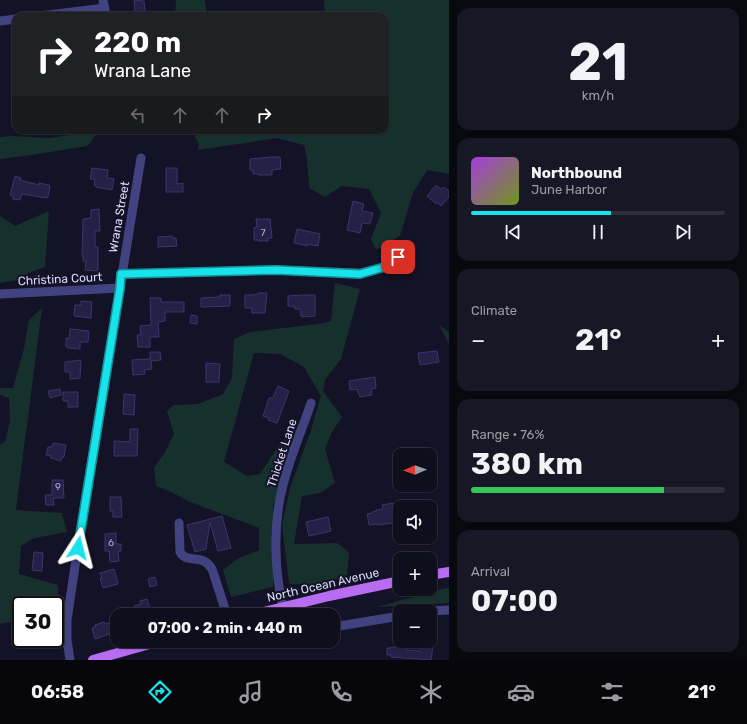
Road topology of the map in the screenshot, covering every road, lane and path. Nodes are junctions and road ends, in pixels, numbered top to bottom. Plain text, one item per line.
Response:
1 (104, 8) edge
2 (72, 12) edge
3 (12, 20) edge
4 (0, 21) edge
5 (141, 158) dead end
6 (408, 248) dead end
7 (121, 274) junction
8 (120, 288) junction
9 (0, 294) edge
10 (311, 404) dead end
11 (179, 523) dead end
12 (449, 572) edge
13 (437, 574) edge
14 (393, 583) edge
15 (283, 607) junction
16 (225, 608) edge
17 (279, 608) edge
18 (449, 610) edge
19 (437, 611) edge
20 (393, 617) edge
21 (340, 626) edge
22 (135, 648) edge
23 (70, 660) edge
24 (93, 660) edge

1 - 2 street
3 - 4 street
5 - 7 street, Wrana Street
6 - 7 street
7 - 8 street, Wrana Street
8 - 9 street, Christina Court
8 - 23 street, Wrana Street
10 - 15 street, Thicket Lane
11 - 16 street
12 - 13 main road
14 - 15 main road, North Ocean Avenue
15 - 17 main road, North Ocean Avenue
18 - 19 street
20 - 21 street
22 - 24 main road

